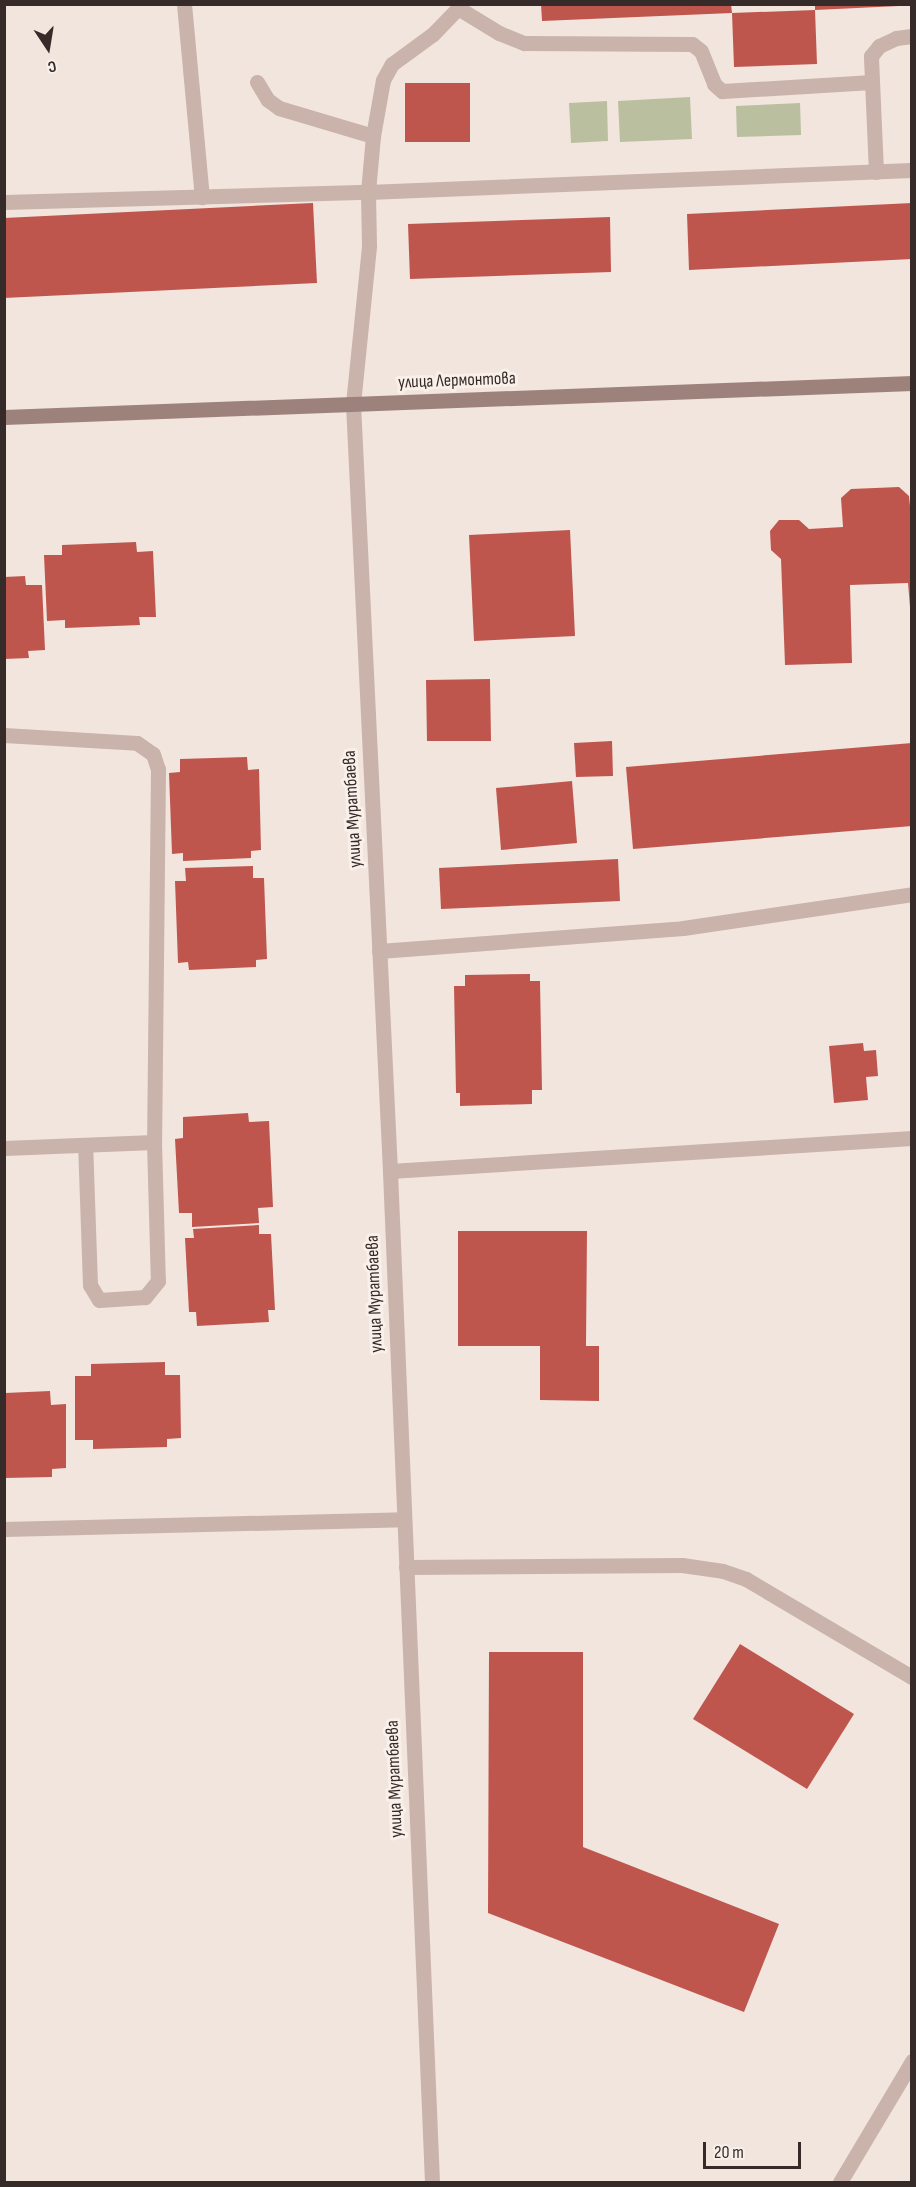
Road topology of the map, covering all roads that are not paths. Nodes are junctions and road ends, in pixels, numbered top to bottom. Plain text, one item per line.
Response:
1 (184, 4) edge
2 (458, 6) edge
3 (912, 36) edge
4 (257, 82) dead end
5 (872, 82) junction
6 (373, 136) junction
7 (912, 170) edge
8 (876, 172) junction
9 (368, 192) junction
10 (202, 197) junction
11 (4, 202) edge
12 (912, 383) edge
13 (353, 404) junction
14 (4, 417) edge
15 (4, 735) edge
16 (912, 894) edge
17 (379, 951) junction
18 (912, 1138) edge
19 (154, 1142) junction
20 (85, 1145) junction
21 (4, 1148) edge
22 (390, 1172) junction
23 (404, 1519) junction
24 (4, 1529) edge
25 (406, 1567) junction
26 (912, 1677) edge
27 (912, 2061) edge
28 (432, 2182) edge
29 (840, 2182) edge

1 - 10 street
2 - 5 street
2 - 6 street, улица Муратбаева
3 - 5 street
4 - 6 street
5 - 8 street
6 - 9 street, улица Муратбаева
7 - 8 street
8 - 9 street
9 - 10 street
9 - 13 street, улица Муратбаева
10 - 11 street
12 - 13 main road, улица Лермонтова
13 - 14 main road, улица Лермонтова
13 - 17 street, улица Муратбаева
15 - 19 street
16 - 17 street
17 - 22 street, улица Муратбаева
18 - 22 street
19 - 20 street
19 - 20 street
20 - 21 street
22 - 23 street, улица Муратбаева
23 - 24 street
23 - 25 street, улица Муратбаева
25 - 26 street
25 - 28 street, улица Муратбаева
27 - 29 street

